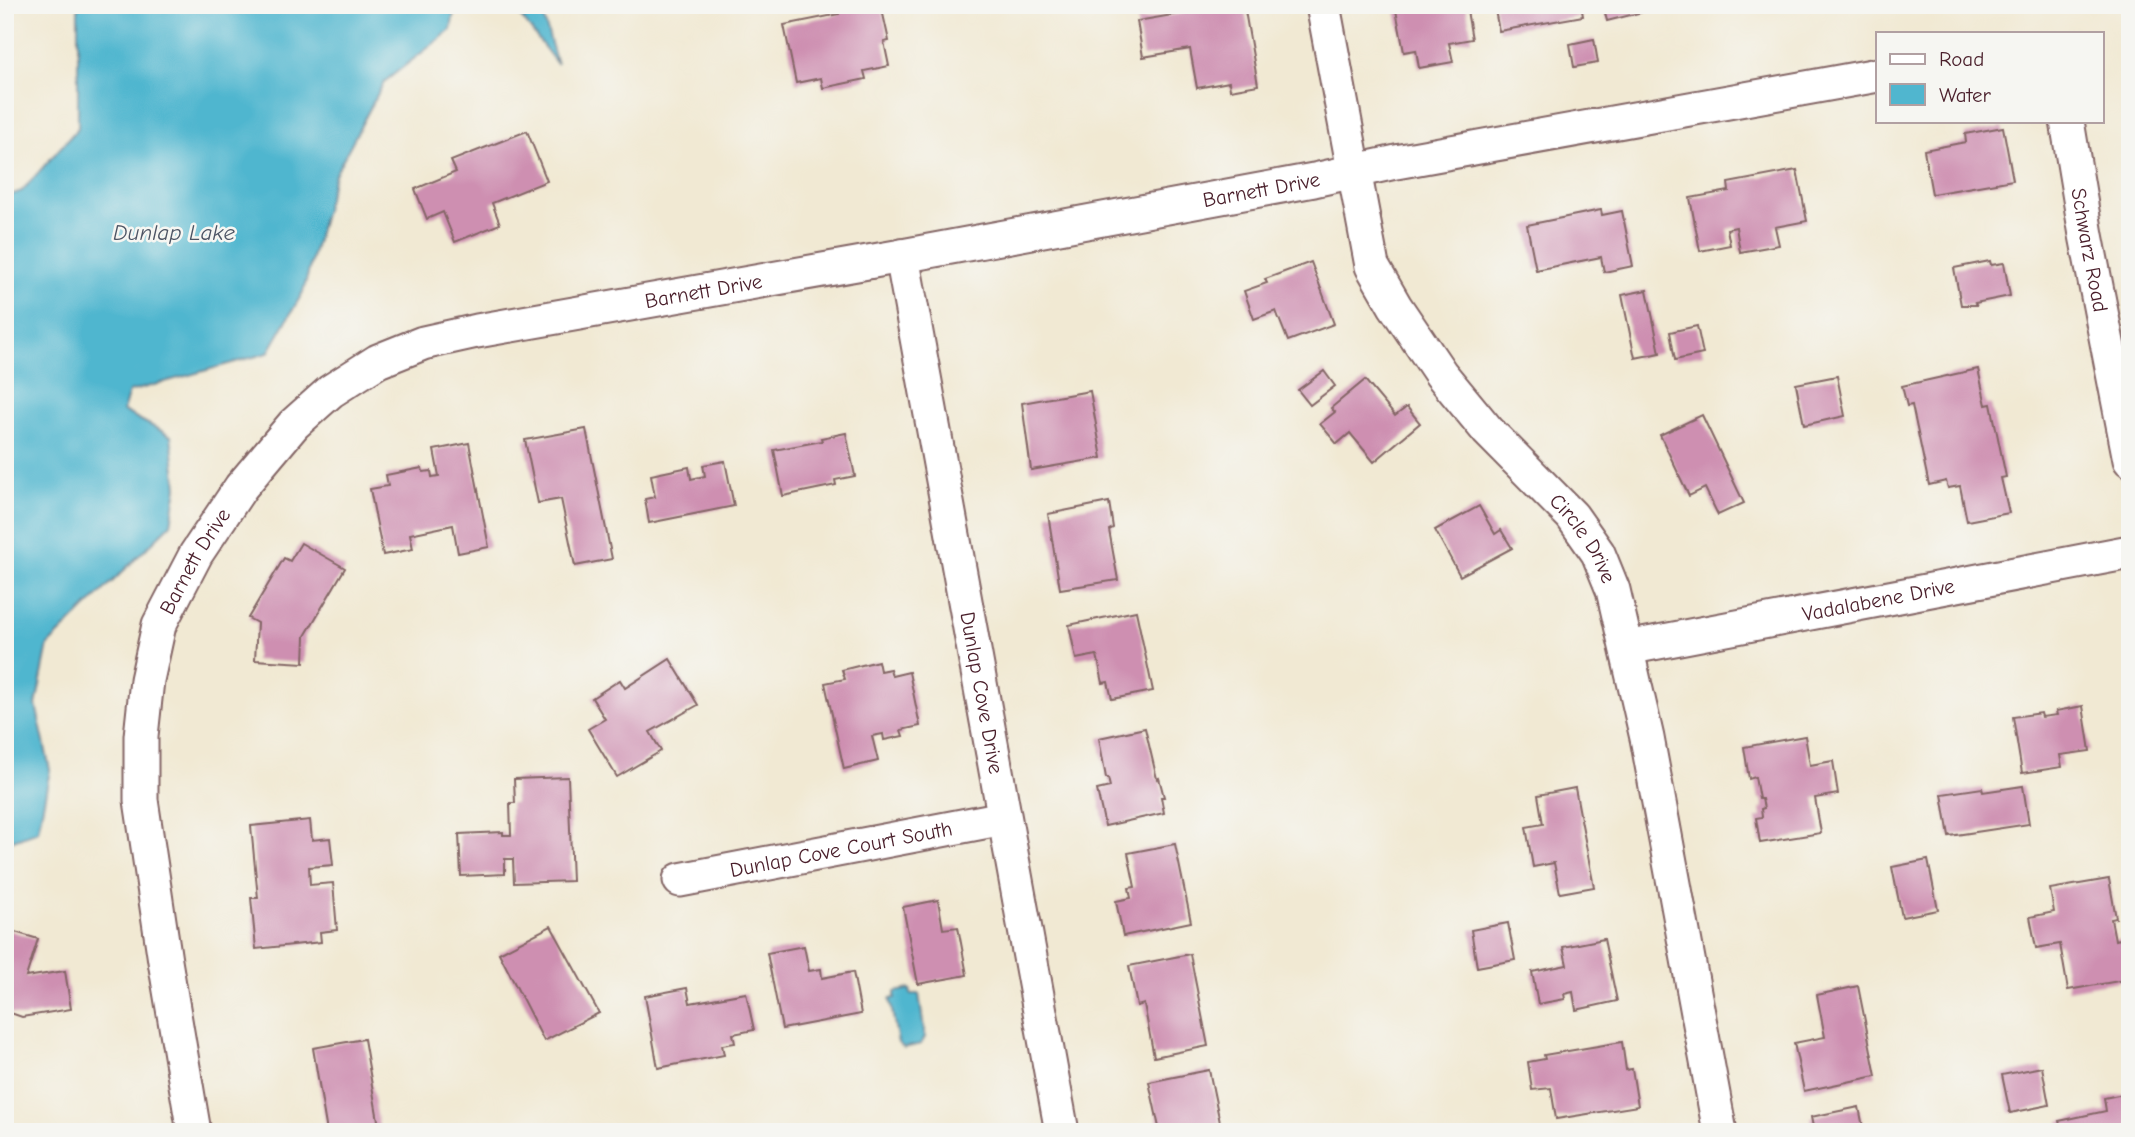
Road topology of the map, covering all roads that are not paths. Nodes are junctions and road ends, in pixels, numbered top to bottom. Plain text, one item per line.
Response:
1 (1323, 5) edge
2 (1876, 75) edge
3 (2067, 122) edge
4 (1354, 171) junction
5 (902, 256) junction
6 (2130, 460) edge
7 (2130, 552) edge
8 (1627, 648) junction
9 (1004, 818) junction
10 (680, 880) dead end
11 (194, 1132) edge
12 (1062, 1132) edge
13 (1720, 1132) edge

1 - 4 street, Circle Drive
2 - 4 street, Barnett Drive
3 - 6 street, Schwarz Road
4 - 5 street, Barnett Drive
4 - 8 street, Circle Drive
5 - 9 street, Dunlap Cove Drive
5 - 11 street, Barnett Drive
7 - 8 street, Vadalabene Drive
8 - 13 street, Circle Drive
9 - 10 street, Dunlap Cove Court South
9 - 12 street, Dunlap Cove Drive

